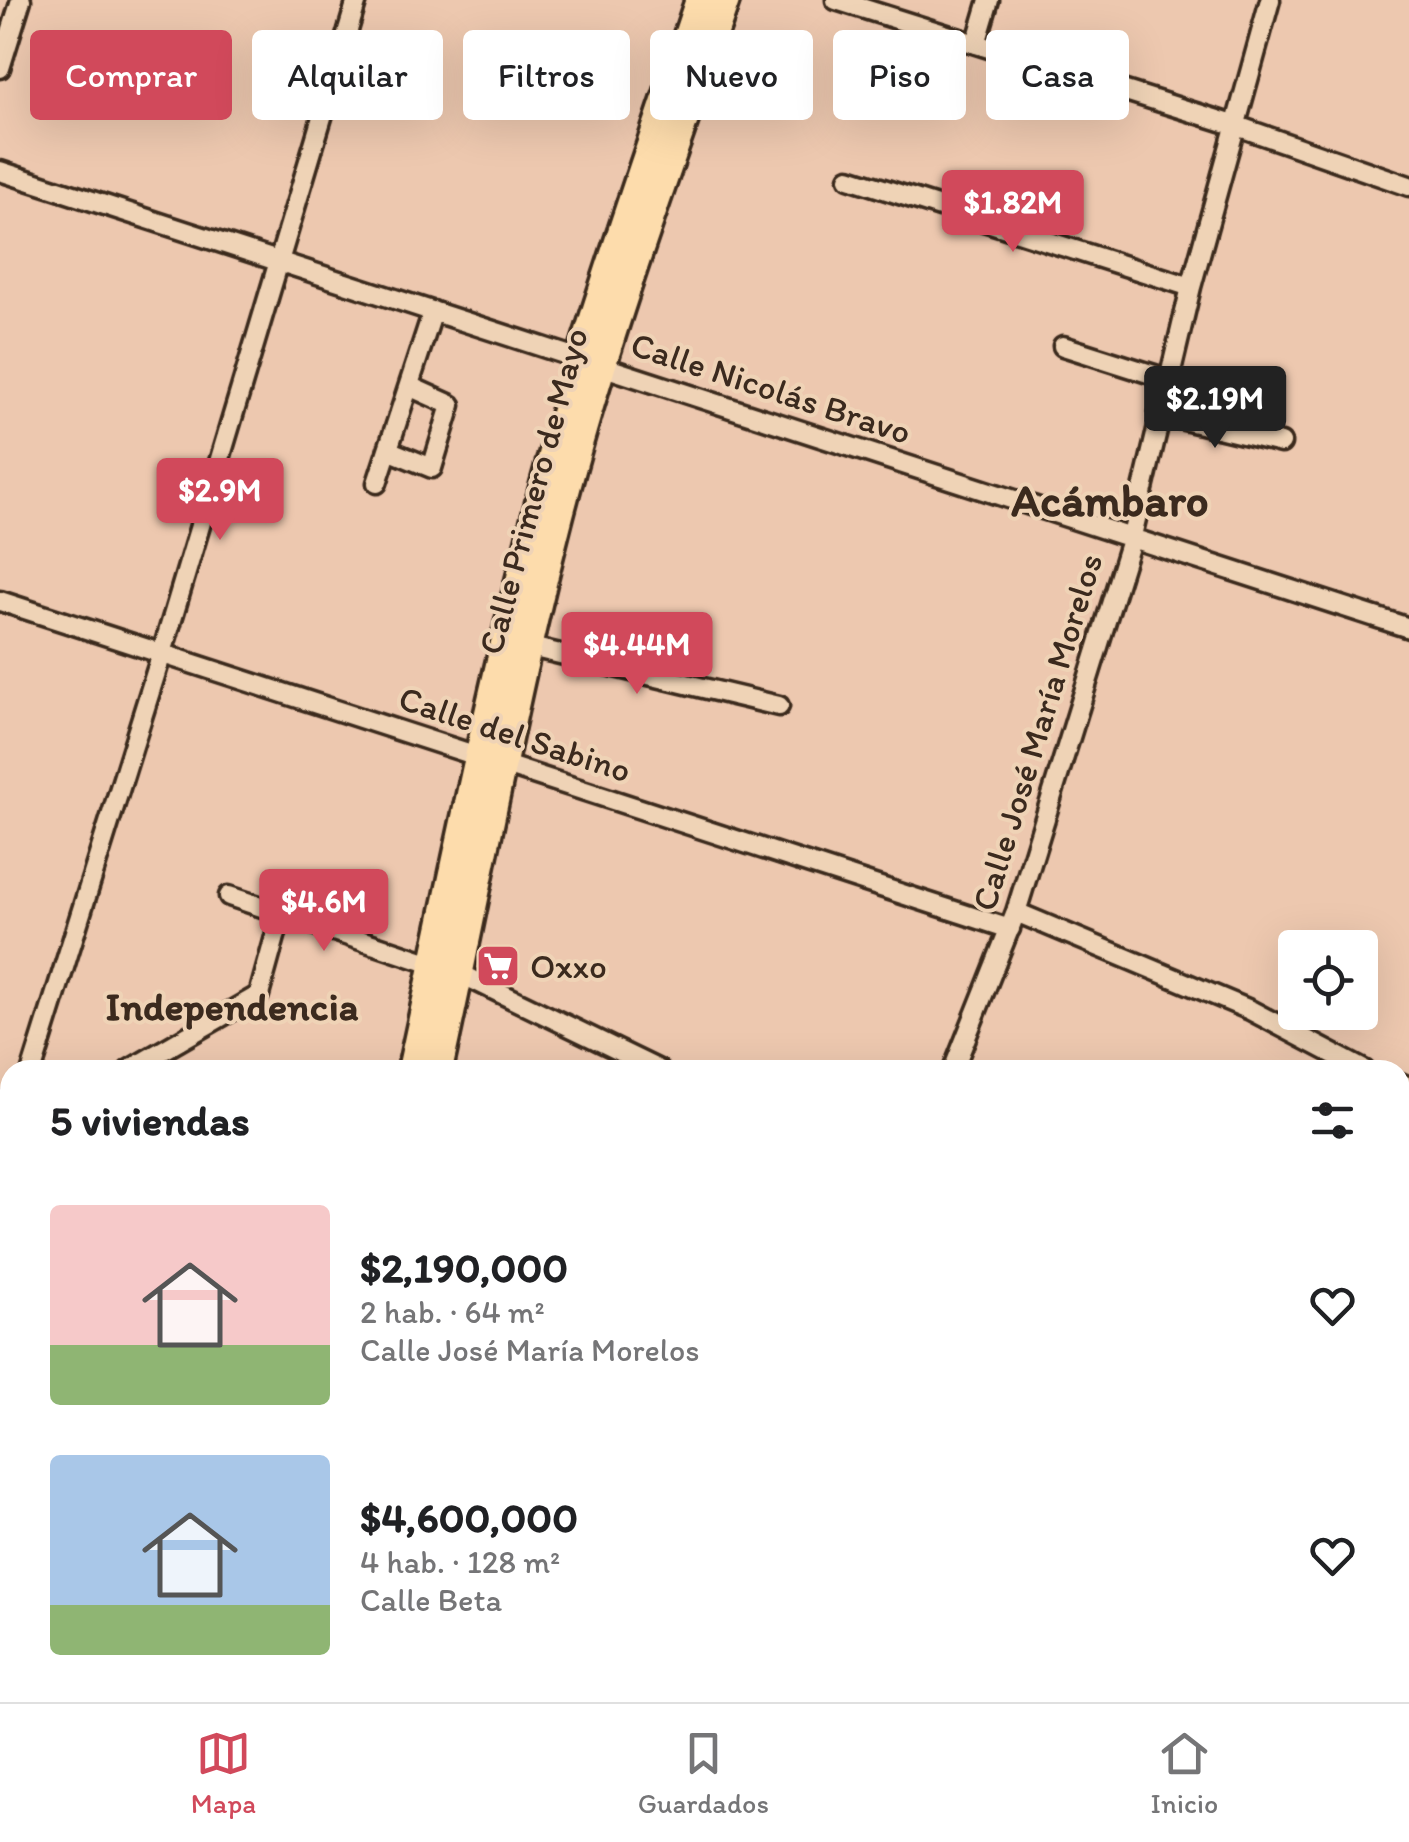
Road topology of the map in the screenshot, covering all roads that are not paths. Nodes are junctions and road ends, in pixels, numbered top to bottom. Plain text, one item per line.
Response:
1 (21, 0) edge
2 (357, 0) edge
3 (700, 0) edge
4 (725, 0) edge
5 (836, 0) edge
6 (904, 0) edge
7 (989, 0) edge
8 (1270, 0) edge
9 (898, 19) junction
10 (976, 44) junction
11 (0, 68) edge
12 (1237, 126) junction
13 (0, 171) edge
14 (849, 178) dead end
15 (1409, 186) edge
16 (280, 262) junction
17 (1191, 287) junction
18 (434, 311) junction
19 (1063, 346) dead end
20 (591, 363) junction
21 (1168, 379) junction
22 (408, 386) junction
23 (1160, 414) junction
24 (1281, 443) dead end
25 (388, 450) junction
26 (377, 483) dead end
27 (1130, 540) junction
28 (0, 601) edge
29 (1409, 628) edge
30 (518, 644) junction
31 (162, 653) junction
32 (779, 706) dead end
33 (492, 760) junction
34 (229, 896) dead end
35 (281, 915) junction
36 (1013, 920) junction
37 (447, 969) junction
38 (35, 1060) edge
39 (146, 1060) edge
40 (415, 1060) edge
41 (439, 1060) edge
42 (638, 1060) edge
43 (957, 1060) edge
44 (1345, 1060) edge

1 - 11 street
2 - 16 street
3 - 20 main road, Calle Primero de Mayo
4 - 20 main road, Calle Primero de Mayo
5 - 9 street
6 - 9 street
7 - 10 street
8 - 12 street, Calle José María Morelos
9 - 10 street
10 - 12 street
12 - 15 street
12 - 17 street, Calle José María Morelos
13 - 16 street, Calle Nicolás Bravo
14 - 17 street
16 - 18 street, Calle Nicolás Bravo
16 - 31 street
17 - 21 street, Calle José María Morelos
18 - 20 street, Calle Nicolás Bravo
18 - 22 street
19 - 21 street
20 - 27 street, Calle Nicolás Bravo
20 - 30 main road, Calle Primero de Mayo
21 - 23 street, Calle José María Morelos
22 - 25 street
22 - 25 street
23 - 24 street
23 - 27 street, Calle José María Morelos
25 - 26 street
27 - 29 street, Calle Nicolás Bravo
27 - 36 street, Calle José María Morelos
28 - 31 street, Calle del Sabino
30 - 32 street
30 - 33 main road, Calle Primero de Mayo
31 - 33 street, Calle del Sabino
31 - 38 street
33 - 36 street, Calle del Sabino
33 - 37 main road, Calle Primero de Mayo
34 - 35 street
35 - 37 street
35 - 39 street
36 - 43 street, Calle José María Morelos
36 - 44 street, Calle del Sabino
37 - 40 main road, Calle Primero de Mayo
37 - 41 main road, Calle Primero de Mayo
37 - 42 street

